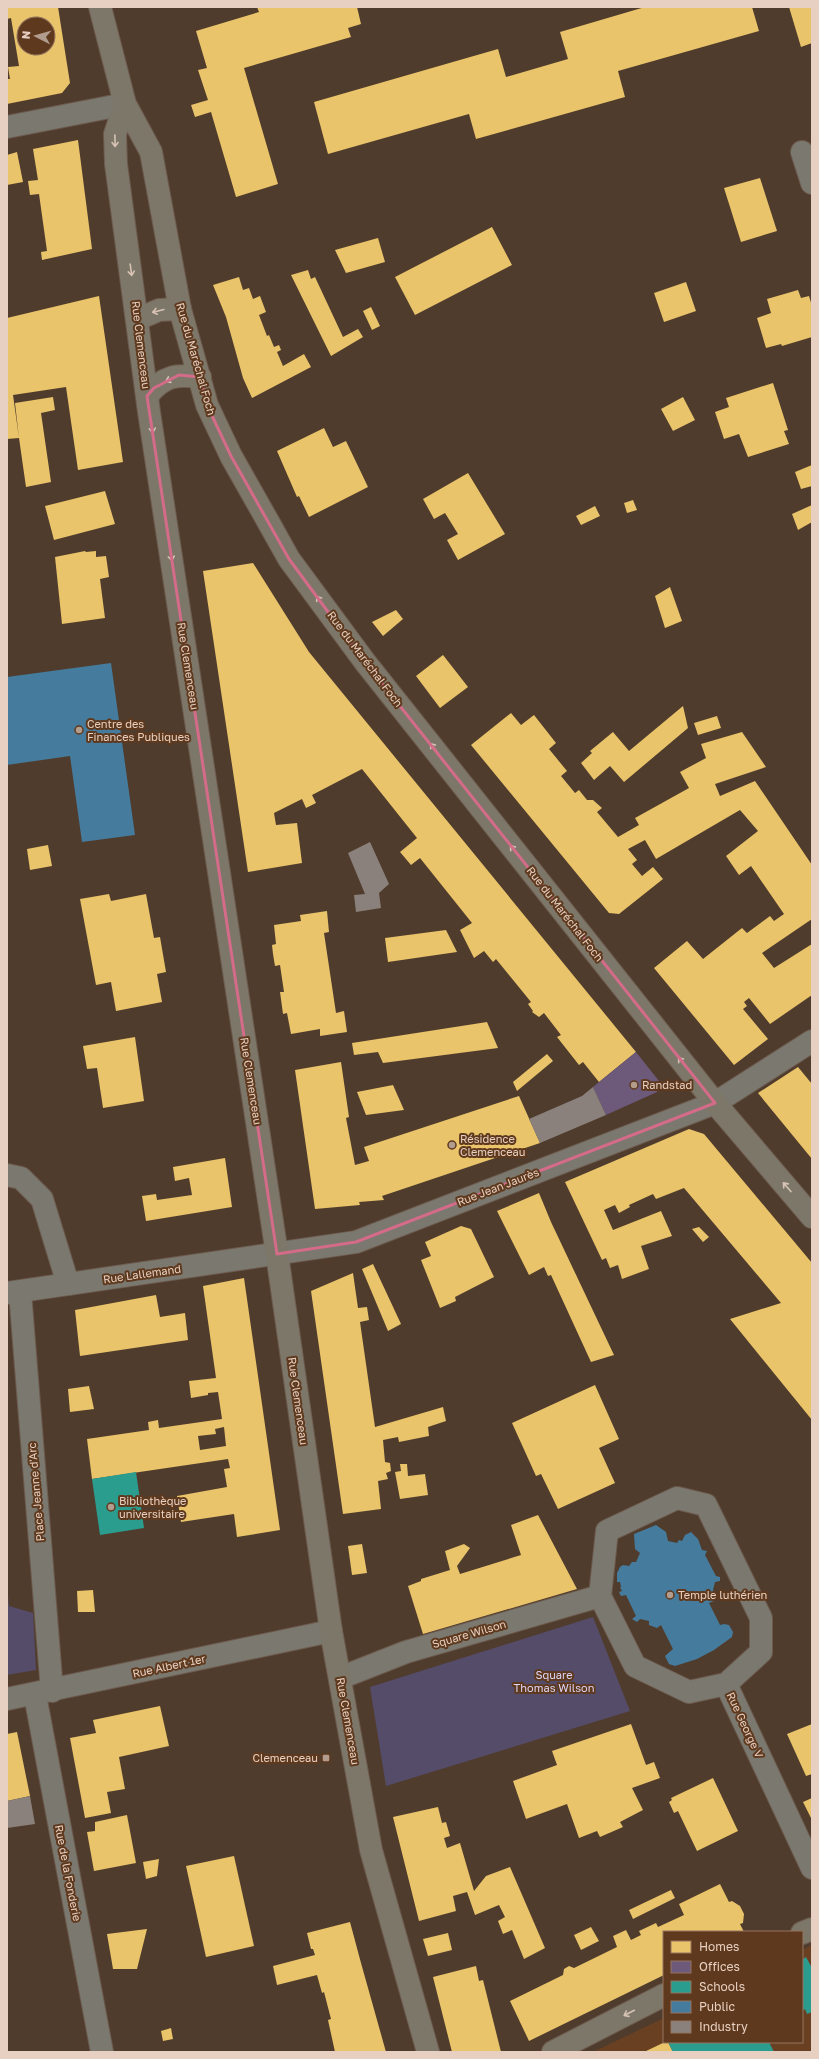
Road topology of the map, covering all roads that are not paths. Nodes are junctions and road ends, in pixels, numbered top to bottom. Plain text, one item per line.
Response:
1 (100, 7) edge
2 (125, 104) junction
3 (7, 127) edge
4 (802, 152) dead end
5 (812, 183) edge
6 (180, 309) junction
7 (138, 319) junction
8 (200, 377) junction
9 (147, 396) junction
10 (812, 1041) edge
11 (715, 1103) junction
12 (7, 1175) edge
13 (812, 1217) edge
14 (277, 1254) junction
15 (68, 1284) junction
16 (14, 1293) edge
17 (600, 1596) junction
18 (331, 1631) junction
19 (340, 1678) junction
20 (726, 1684) junction
21 (43, 1693) junction
22 (7, 1699) edge
23 (812, 1868) edge
24 (663, 1996) edge
25 (102, 2052) edge
26 (428, 2052) edge
27 (553, 2052) edge

1 - 2 main road, Rue du Maréchal Foch
2 - 3 street
2 - 6 main road, Rue du Maréchal Foch
2 -> 7 main road, Rue Clemenceau
4 - 5 street
6 -> 7 main road
6 - 8 main road, Rue du Maréchal Foch
7 - 9 main road, Rue Clemenceau
8 -> 9 main road
11 -> 8 main road, Rue du Maréchal Foch
9 -> 14 main road, Rue Clemenceau
10 - 11 street, Rue Jean Jaurès
13 -> 11 main road, Rue du Maréchal Foch
11 - 14 street, Rue Jean Jaurès
12 - 15 street
14 - 15 street, Rue Lallemand
14 - 18 main road, Rue Clemenceau
15 - 16 street, Rue Lallemand
16 - 21 street, Place Jeanne d'Arc
17 - 19 street, Square Wilson
17 - 20 street
17 - 20 street, Rue George V
18 - 19 main road, Rue Clemenceau
18 - 21 street, Rue Albert 1er
19 - 26 main road, Rue Clemenceau
20 - 23 street, Rue George V
21 - 22 street, Rue Albert 1er
21 - 25 street, Rue de la Fonderie
24 -> 27 main road

